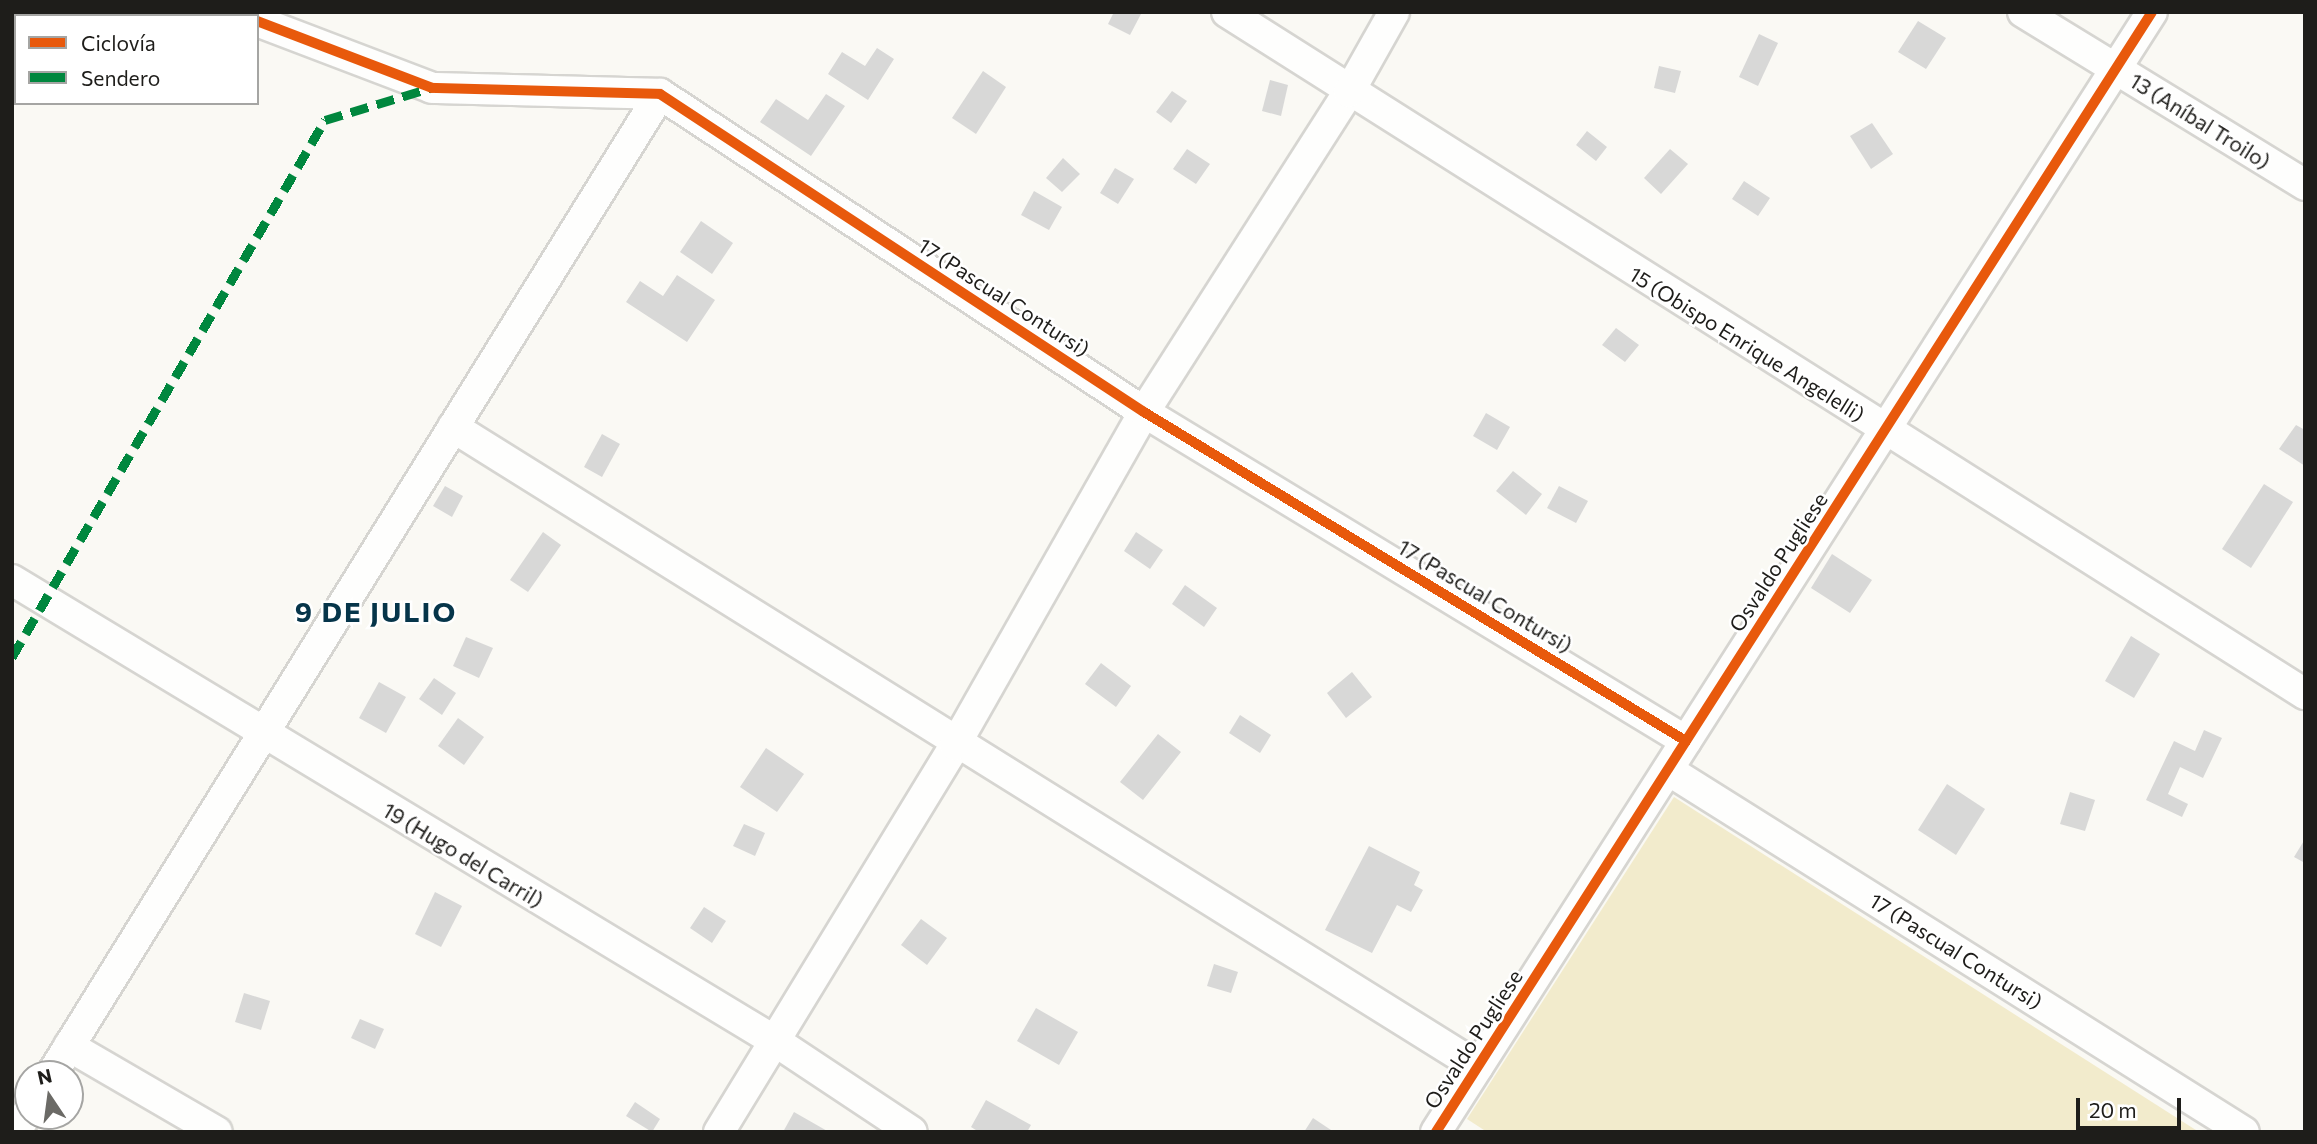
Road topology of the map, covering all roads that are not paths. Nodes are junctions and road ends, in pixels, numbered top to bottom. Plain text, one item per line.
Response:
1 (1227, 12) edge
2 (1394, 12) edge
3 (2023, 12) edge
4 (2152, 12) edge
5 (259, 22) edge
6 (2115, 69) junction
7 (1349, 92) junction
8 (660, 94) junction
9 (2305, 185) edge
10 (1144, 412) junction
11 (453, 427) junction
12 (1884, 430) junction
13 (12, 580) edge
14 (2305, 694) edge
15 (263, 734) junction
16 (1686, 741) junction
17 (955, 745) junction
18 (1668, 770) junction
19 (775, 1041) junction
20 (69, 1046) junction
21 (60, 1060) edge
22 (1478, 1067) junction
23 (1440, 1130) edge
24 (217, 1132) edge
25 (719, 1132) edge
26 (912, 1132) edge
27 (2244, 1132) edge

1 - 7 street, 15 (Obispo Enrique Angelelli)
2 - 7 street
3 - 6 street, 13 (Aníbal Troilo)
4 - 6 street, Osvaldo Pugliese
5 - 8 street
6 - 9 street, 13 (Aníbal Troilo)
6 - 12 street, Osvaldo Pugliese
7 - 10 street
7 - 12 street, 15 (Obispo Enrique Angelelli)
8 - 10 street, 17 (Pascual Contursi)
8 - 11 street
10 - 16 street, 17 (Pascual Contursi)
10 - 17 street
11 - 15 street
11 - 17 street
12 - 14 street, 15 (Obispo Enrique Angelelli)
12 - 16 street, Osvaldo Pugliese
13 - 15 street, 19 (Hugo del Carril)
15 - 19 street, 19 (Hugo del Carril)
15 - 20 street
16 - 18 street, Osvaldo Pugliese
17 - 19 street
17 - 22 street
18 - 22 street, Osvaldo Pugliese
18 - 27 street, 17 (Pascual Contursi)
19 - 25 street
19 - 26 street, 19 (Hugo del Carril)
20 - 21 street
20 - 24 street
22 - 23 street, Osvaldo Pugliese

